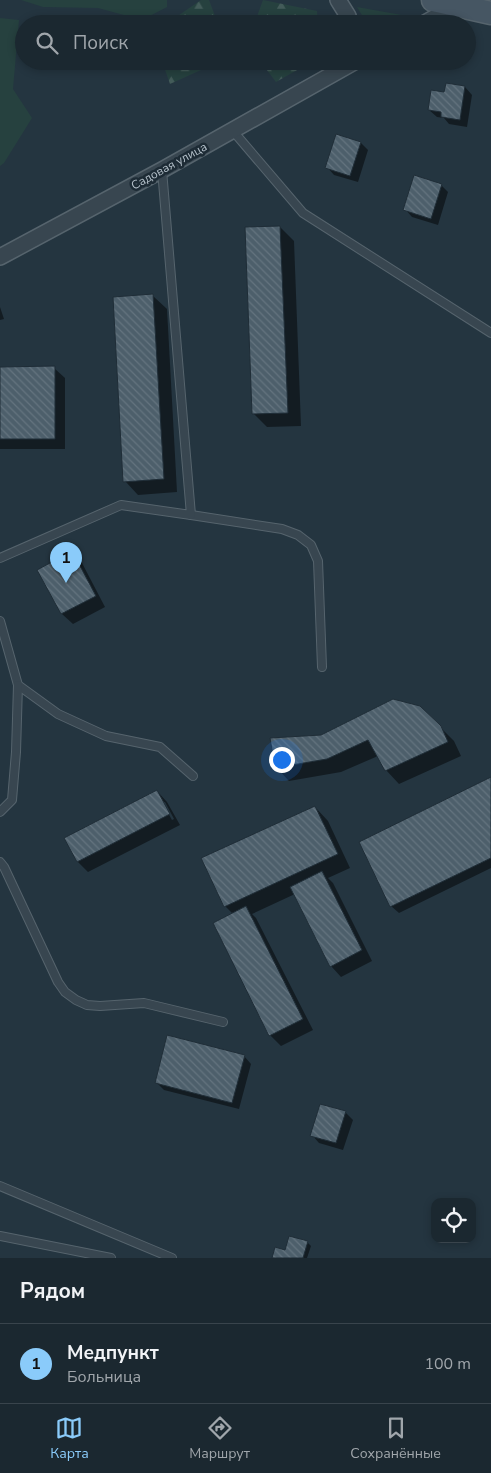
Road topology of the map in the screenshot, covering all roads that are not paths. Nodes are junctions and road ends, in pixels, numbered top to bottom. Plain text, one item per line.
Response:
1 (338, 0) edge
2 (433, 0) edge
3 (457, 2) edge
4 (491, 13) edge
5 (347, 15) edge
6 (437, 15) edge
7 (333, 70) edge
8 (232, 131) junction
9 (162, 170) junction
10 (0, 257) edge
11 (491, 333) edge
12 (191, 515) junction
13 (0, 558) edge
14 (0, 621) edge
15 (322, 667) dead end
16 (18, 686) junction
17 (193, 776) dead end
18 (0, 812) edge
19 (0, 862) edge
20 (223, 1022) dead end
21 (0, 1186) edge
22 (0, 1236) edge
23 (111, 1258) edge
24 (172, 1258) edge

1 - 5 street
2 - 3 main road
3 - 4 main road
3 - 6 street
7 - 8 street, Садовая улица
8 - 9 street, Садовая улица
8 - 11 lane
9 - 10 street, Садовая улица
9 - 12 lane
12 - 13 lane
12 - 15 lane
14 - 16 lane
16 - 17 lane
16 - 18 lane
19 - 20 lane
21 - 24 lane
22 - 23 lane

